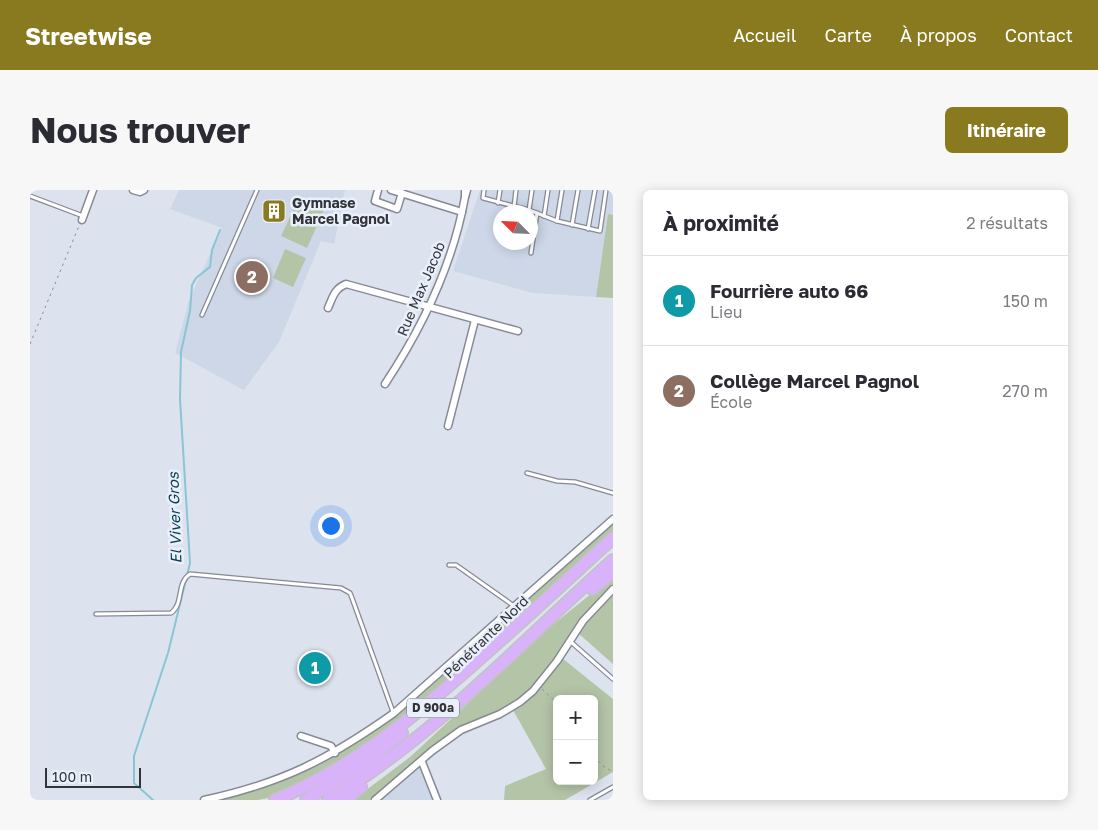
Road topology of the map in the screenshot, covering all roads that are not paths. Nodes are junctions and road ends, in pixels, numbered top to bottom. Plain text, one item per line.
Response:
1 (93, 190) edge
2 (132, 190) edge
3 (144, 190) edge
4 (257, 190) edge
5 (378, 190) edge
6 (391, 190) edge
7 (484, 190) edge
8 (500, 190) edge
9 (516, 190) edge
10 (532, 190) edge
11 (548, 190) edge
12 (562, 190) edge
13 (578, 190) edge
14 (595, 190) edge
15 (606, 190) edge
16 (466, 192) edge
17 (402, 193) junction
18 (30, 196) edge
19 (498, 203) junction
20 (506, 205) edge
21 (514, 205) edge
22 (530, 205) edge
23 (462, 212) junction
24 (538, 214) edge
25 (544, 217) junction
26 (82, 218) joint
27 (557, 221) junction
28 (572, 225) junction
29 (588, 229) junction
30 (532, 250) edge
31 (532, 253) dead end
32 (328, 308) dead end
33 (428, 308) junction
34 (202, 315) dead end
35 (476, 320) junction
36 (518, 331) dead end
37 (385, 384) dead end
38 (448, 426) dead end
39 (527, 473) dead end
40 (613, 493) edge
41 (613, 519) edge
42 (613, 538) edge
43 (613, 546) edge
44 (613, 560) edge
45 (448, 565) dead end
46 (613, 572) edge
47 (613, 589) edge
48 (548, 600) junction
49 (514, 606) junction
50 (96, 614) dead end
51 (570, 641) junction
52 (494, 670) junction
53 (613, 679) edge
54 (460, 701) junction
55 (394, 713) junction
56 (301, 736) dead end
57 (335, 753) junction
58 (422, 762) junction
59 (613, 787) edge
60 (204, 800) edge
61 (275, 800) edge
62 (306, 800) edge
63 (328, 800) edge
64 (345, 800) edge
65 (374, 800) edge
66 (437, 800) edge
67 (590, 800) edge

1 - 26 street
2 - 3 street
4 - 34 lane
5 - 17 street
6 - 17 street
7 - 19 lane
8 - 19 lane
9 - 21 lane
10 - 22 lane
11 - 25 lane
12 - 27 lane
13 - 28 lane
14 - 29 lane
15 - 29 lane
16 - 23 street, Rue Max Jacob
17 - 23 street
18 - 26 lane
19 - 20 lane
23 - 33 street, Rue Max Jacob
24 - 25 lane
25 - 27 lane
27 - 28 lane
28 - 29 lane
30 - 31 lane
32 - 33 street
33 - 35 street
33 - 37 street, Rue Max Jacob
35 - 36 street
35 - 38 street
39 - 40 lane
41 - 49 street
42 - 48 highway
43 - 48 highway, Pénétrante Nord / D 900a
44 - 52 highway, Pénétrante Nord / D 900a
45 - 49 lane
46 - 52 highway
47 - 51 street
48 - 61 highway
48 - 62 highway, Pénétrante Nord / D 900a
49 - 55 street
50 - 55 lane
51 - 53 lane
51 - 58 street
52 - 54 highway, Pénétrante Nord / D 900a
54 - 63 highway, Pénétrante Nord / D 900a
54 - 64 highway
55 - 57 street
56 - 57 street
57 - 60 street
58 - 65 street
58 - 66 street
59 - 67 lane

